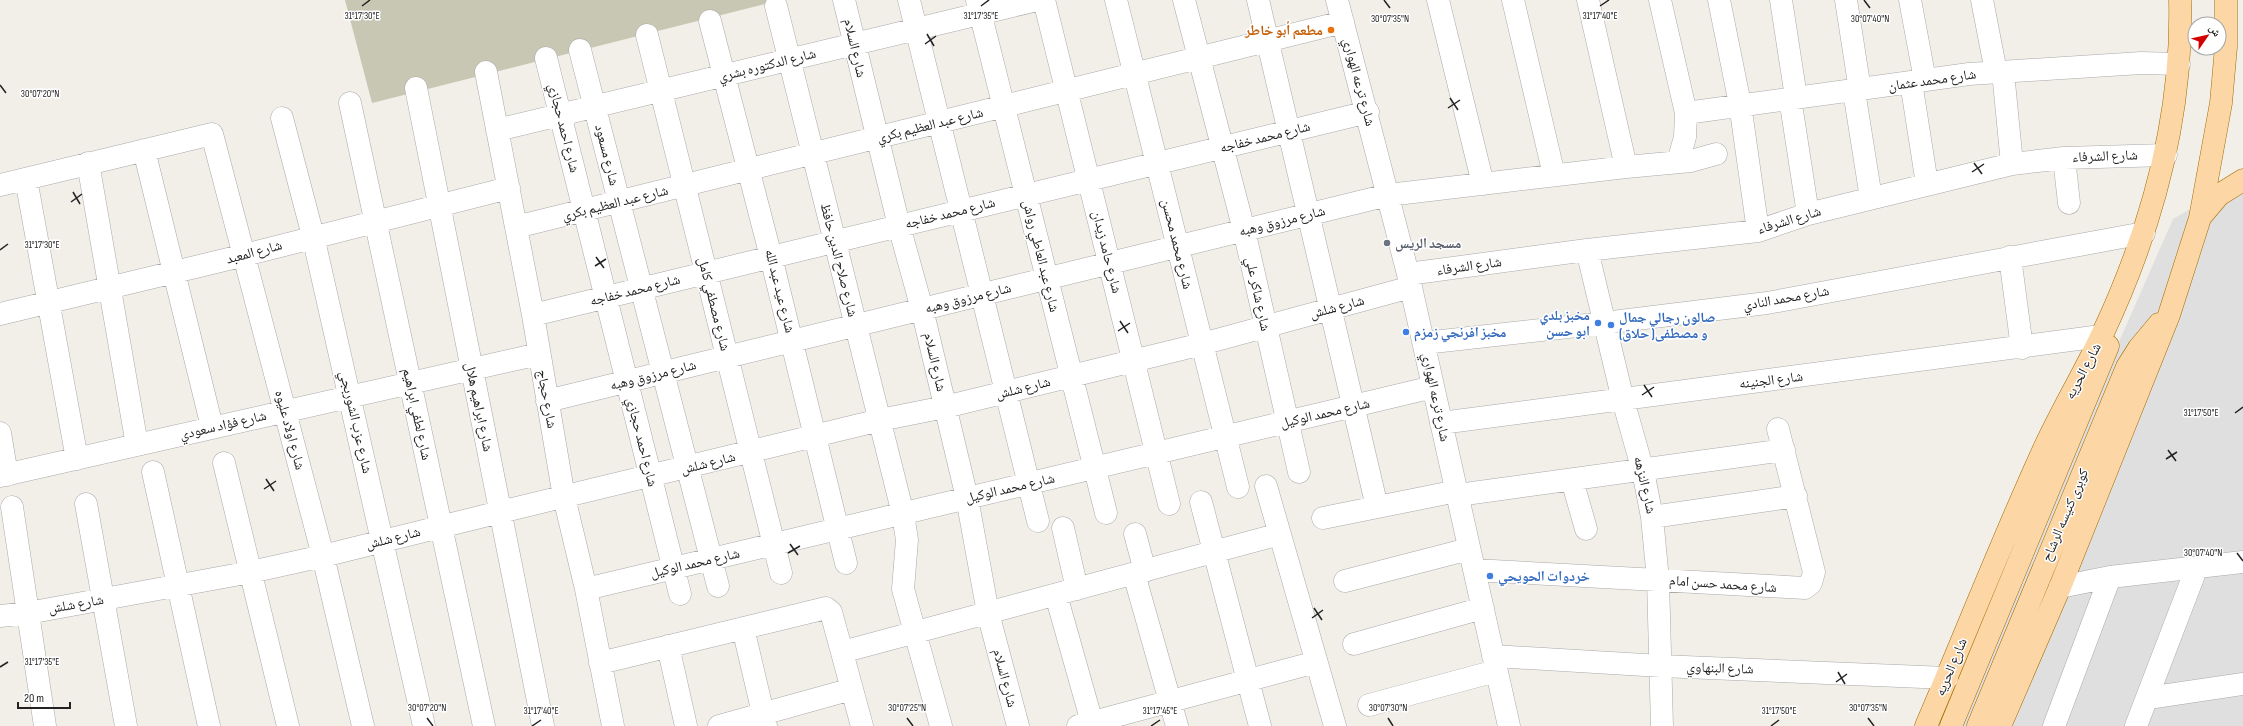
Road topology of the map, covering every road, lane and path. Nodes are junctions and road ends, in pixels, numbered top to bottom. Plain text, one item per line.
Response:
1 (844, 0) edge
2 (909, 0) edge
3 (1037, 0) edge
4 (1044, 0) edge
5 (1116, 0) edge
6 (1184, 0) edge
7 (1258, 0) edge
8 (1337, 0) edge
9 (1438, 0) edge
10 (1514, 0) edge
11 (1588, 0) edge
12 (1660, 0) edge
13 (1719, 0) edge
14 (1781, 0) edge
15 (1846, 0) edge
16 (1910, 0) edge
17 (1982, 0) edge
18 (2180, 0) edge
19 (2226, 0) edge
20 (776, 6) dead end
21 (978, 7) edge
22 (710, 20) dead end
23 (1343, 22) junction
24 (916, 29) junction
25 (647, 35) dead end
26 (1267, 41) junction
27 (854, 44) junction
28 (580, 50) dead end
29 (546, 58) dead end
30 (1198, 58) junction
31 (789, 60) junction
32 (2179, 64) junction
33 (486, 72) dead end
34 (1999, 72) junction
35 (1135, 74) junction
36 (723, 76) junction
37 (1918, 81) junction
38 (416, 88) dead end
39 (1857, 90) junction
40 (661, 91) junction
41 (1066, 91) junction
42 (1793, 97) junction
43 (350, 103) dead end
44 (1740, 104) junction
45 (1003, 106) junction
46 (595, 107) junction
47 (1368, 112) junction
48 (1686, 113) junction
49 (560, 115) junction
50 (282, 118) dead end
51 (939, 122) junction
52 (497, 130) junction
53 (1288, 132) junction
54 (878, 138) junction
55 (1222, 148) junction
56 (144, 150) junction
57 (813, 154) junction
58 (1716, 154) dead end
59 (2166, 155) junction
60 (2064, 158) junction
61 (1678, 162) junction
62 (88, 163) junction
63 (1157, 163) junction
64 (2012, 164) junction
65 (1626, 167) junction
66 (749, 170) junction
67 (1554, 175) junction
68 (26, 179) junction
69 (1089, 180) junction
70 (2243, 180) edge
71 (1483, 184) junction
72 (1927, 184) junction
73 (0, 186) edge
74 (685, 186) junction
75 (508, 188) junction
76 (1026, 195) junction
77 (1388, 195) junction
78 (1871, 198) junction
79 (619, 202) junction
80 (2069, 203) dead end
81 (439, 205) junction
82 (584, 211) junction
83 (961, 211) junction
84 (1808, 214) junction
85 (1307, 215) junction
86 (2200, 218) junction
87 (375, 221) junction
88 (899, 226) junction
89 (516, 227) junction
90 (1244, 230) junction
91 (1758, 231) junction
92 (2144, 233) junction
93 (313, 236) junction
94 (835, 241) junction
95 (1178, 246) junction
96 (1587, 250) junction
97 (245, 255) junction
98 (771, 257) junction
99 (2010, 257) junction
100 (1110, 263) junction
101 (706, 272) junction
102 (174, 273) junction
103 (1047, 278) junction
104 (1410, 280) junction
105 (110, 288) junction
106 (641, 288) junction
107 (982, 294) junction
108 (606, 297) junction
109 (49, 304) junction
110 (2116, 304) junction
111 (922, 309) junction
112 (1329, 309) junction
113 (0, 314) edge
114 (533, 315) junction
115 (2169, 315) junction
116 (1604, 324) junction
117 (856, 325) junction
118 (1265, 327) junction
119 (2101, 336) junction
120 (792, 341) junction
121 (1424, 343) junction
122 (1202, 344) junction
123 (2022, 348) junction
124 (539, 354) junction
125 (727, 357) junction
126 (1133, 360) junction
127 (470, 369) junction
128 (663, 372) junction
129 (1071, 376) junction
130 (627, 381) junction
131 (410, 382) junction
132 (1434, 387) junction
133 (1006, 392) junction
134 (350, 396) junction
135 (1623, 400) junction
136 (547, 401) junction
137 (1352, 406) junction
138 (945, 407) junction
139 (285, 411) junction
140 (880, 420) junction
141 (1287, 422) junction
142 (1441, 423) junction
143 (212, 427) junction
144 (1778, 429) dead end
145 (0, 433) edge
146 (815, 437) junction
147 (1226, 437) junction
148 (137, 445) junction
149 (1784, 450) junction
150 (751, 452) junction
151 (1156, 453) junction
152 (78, 459) junction
153 (224, 463) dead end
154 (688, 468) junction
155 (1094, 468) junction
156 (1643, 471) junction
157 (153, 472) dead end
158 (1299, 472) dead end
159 (4, 476) edge
160 (651, 477) junction
161 (1572, 480) junction
162 (1029, 484) junction
163 (1266, 486) dead end
164 (1238, 487) dead end
165 (1457, 493) junction
166 (1796, 496) junction
167 (564, 497) junction
168 (967, 498) junction
169 (1201, 502) dead end
170 (86, 504) dead end
171 (1169, 504) dead end
172 (12, 506) dead end
173 (1377, 507) junction
174 (500, 512) junction
175 (1106, 513) dead end
176 (903, 514) junction
177 (1652, 517) junction
178 (1323, 518) dead end
179 (1038, 521) dead end
180 (441, 527) junction
181 (1063, 528) dead end
182 (838, 529) junction
183 (1586, 529) dead end
184 (1135, 534) dead end
185 (1280, 534) junction
186 (383, 540) junction
187 (774, 544) junction
188 (1469, 549) junction
189 (1214, 552) junction
190 (323, 556) junction
191 (712, 559) junction
192 (2243, 562) edge
193 (846, 563) dead end
194 (2197, 567) junction
195 (674, 568) junction
196 (1474, 570) junction
197 (251, 572) junction
198 (1139, 572) junction
199 (781, 574) dead end
200 (2110, 577) junction
201 (1658, 580) junction
202 (1345, 581) dead end
203 (178, 586) junction
204 (718, 586) dead end
205 (2060, 587) junction
206 (586, 589) junction
207 (1077, 589) junction
208 (680, 594) dead end
209 (1056, 595) junction
210 (102, 600) junction
211 (1483, 608) junction
212 (28, 613) junction
213 (988, 613) junction
214 (0, 616) edge
215 (743, 628) junction
216 (915, 633) junction
217 (1354, 644) dead end
218 (668, 646) junction
219 (842, 652) junction
220 (1316, 662) junction
221 (600, 663) junction
222 (1495, 663) junction
223 (1661, 666) junction
224 (1947, 678) junction
225 (1247, 680) junction
226 (2243, 684) edge
227 (852, 689) junction
228 (2148, 698) junction
229 (1170, 701) junction
230 (1369, 705) dead end
231 (765, 720) edge
232 (1088, 725) edge
233 (45, 726) edge
234 (126, 726) edge
235 (209, 726) edge
236 (288, 726) edge
237 (364, 726) edge
238 (424, 726) edge
239 (484, 726) edge
240 (542, 726) edge
241 (613, 726) edge
242 (686, 726) edge
243 (719, 726) edge
244 (862, 726) edge
245 (941, 726) edge
246 (1018, 726) edge
247 (1177, 726) edge
248 (1260, 726) edge
249 (1334, 726) edge
250 (1509, 726) edge
251 (1662, 726) edge
252 (1926, 726) edge
253 (1951, 726) edge
254 (1978, 726) edge
255 (2000, 726) edge
256 (2054, 726) edge
257 (2136, 726) edge

1 - 27 street, شارع السلام
2 - 24 street
3 - 21 street, شارع الدكتوره بشري
4 - 41 street, شارع حامد زيدان
5 - 35 street, شارع محمد محسن
6 - 30 street, شارع شاكر علي
7 - 26 street
8 - 23 street, شارع ترعه الهواري
9 - 71 street
10 - 67 street
11 - 65 street
12 - 48 street
13 - 44 street
14 - 42 street
15 - 39 street
16 - 37 street
17 - 34 street
18 - 32 main road, شارع الحريه
19 - 86 main road
20 - 31 street, شارع صلاح الدين حافظ
21 - 24 street, شارع الدكتوره بشري
21 - 45 street, شارع عبد العاطي رواش
22 - 36 street, شارع عيد عبد الله
23 - 26 street, شارع عبد العظيم بكري
23 - 47 street, شارع ترعه الهواري
24 - 27 street, شارع الدكتوره بشري
24 - 51 street
25 - 40 street, شارع مصطفي كامل
26 - 30 street, شارع عبد العظيم بكري
26 - 53 street
27 - 31 street, شارع الدكتوره بشري
27 - 54 street, شارع السلام
28 - 46 street, شارع مسعود
29 - 49 street, شارع احمد حجازي
30 - 35 street, شارع عبد العظيم بكري
30 - 55 street, شارع شاكر علي
31 - 36 street, شارع الدكتوره بشري
31 - 57 street, شارع صلاح الدين حافظ
32 - 34 street, شارع محمد عثمان
32 - 59 main road, شارع الحريه
33 - 52 street, شارع حجاج
34 - 37 street, شارع محمد عثمان
34 - 64 street
35 - 41 street, شارع عبد العظيم بكري
35 - 63 street, شارع محمد محسن
36 - 40 street, شارع الدكتوره بشري
36 - 66 street, شارع عيد عبد الله
37 - 39 street, شارع محمد عثمان
37 - 72 street
38 - 81 street, شارع ابراهيم هلال
39 - 42 street, شارع محمد عثمان
39 - 78 street
40 - 46 street, شارع الدكتوره بشري
40 - 74 street, شارع مصطفي كامل
41 - 45 street, شارع عبد العظيم بكري
41 - 69 street, شارع حامد زيدان
42 - 44 street, شارع محمد عثمان
42 - 84 street
43 - 87 street, شارع لطفي ابراهيم
44 - 48 street, شارع محمد عثمان
44 - 91 street
45 - 51 street, شارع عبد العظيم بكري
45 - 76 street, شارع عبد العاطي رواش
46 - 49 street, شارع الدكتوره بشري
46 - 79 street, شارع مسعود
47 - 53 street, شارع محمد خفاجه
47 - 77 street, شارع ترعه الهواري
48 - 61 street
49 - 52 street, شارع الدكتوره بشري
49 - 82 street, شارع احمد حجازي
50 - 93 street, شارع عزب الشوربجي
51 - 54 street, شارع عبد العظيم بكري
51 - 83 street
52 - 75 street, شارع حجاج
53 - 55 street, شارع محمد خفاجه
53 - 85 street
54 - 57 street, شارع عبد العظيم بكري
54 - 88 street, شارع السلام
55 - 63 street, شارع محمد خفاجه
55 - 90 street, شارع شاكر علي
56 - 62 street
56 - 97 street, شارع اولاد عليوه
56 - 102 street
57 - 66 street, شارع عبد العظيم بكري
57 - 94 street, شارع صلاح الدين حافظ
58 - 61 street, شارع مرزوق وهبه
59 - 60 street, شارع الشرفاء
59 - 92 main road, شارع الحريه
60 - 64 street, شارع الشرفاء
60 - 80 street
61 - 65 street, شارع مرزوق وهبه
62 - 68 street
62 - 105 street
63 - 69 street, شارع محمد خفاجه
63 - 95 street, شارع محمد محسن
64 - 72 street, شارع الشرفاء
65 - 67 street, شارع مرزوق وهبه
66 - 74 street, شارع عبد العظيم بكري
66 - 98 street, شارع عيد عبد الله
67 - 71 street, شارع مرزوق وهبه
68 - 73 street
68 - 109 street
69 - 76 street, شارع محمد خفاجه
69 - 100 street, شارع حامد زيدان
70 - 86 main road
71 - 77 street, شارع مرزوق وهبه
72 - 78 street, شارع الشرفاء
74 - 79 street, شارع عبد العظيم بكري
74 - 101 street, شارع مصطفي كامل
75 - 81 street, شارع المعبد
75 - 89 street, شارع حجاج
76 - 83 street, شارع محمد خفاجه
76 - 103 street, شارع عبد العاطي رواش
77 - 85 street, شارع مرزوق وهبه
77 - 104 street, شارع ترعه الهواري
78 - 84 street, شارع الشرفاء
79 - 82 street, شارع عبد العظيم بكري
79 - 106 street, شارع مسعود
81 - 87 street, شارع المعبد
81 - 127 street, شارع ابراهيم هلال
82 - 89 street, شارع عبد العظيم بكري
82 - 108 street, شارع احمد حجازي
83 - 88 street, شارع محمد خفاجه
83 - 107 street
84 - 91 street, شارع الشرفاء
85 - 90 street, شارع مرزوق وهبه
85 - 112 street
86 - 115 main road
87 - 93 street, شارع المعبد
87 - 131 street, شارع لطفي ابراهيم
88 - 94 street, شارع محمد خفاجه
88 - 111 street, شارع السلام
89 - 114 street, شارع حجاج
90 - 95 street, شارع مرزوق وهبه
90 - 118 street, شارع شاكر علي
91 - 96 street, شارع الشرفاء
92 - 99 street, شارع محمد النادي
92 - 110 main road, شارع الحريه
93 - 97 street, شارع المعبد
93 - 134 street, شارع عزب الشوربجي
94 - 98 street, شارع محمد خفاجه
94 - 117 street, شارع صلاح الدين حافظ
95 - 100 street, شارع مرزوق وهبه
95 - 122 street, شارع محمد محسن
96 - 104 street, شارع الشرفاء
96 - 116 street, شارع النزهه
97 - 102 street, شارع المعبد
97 - 139 street, شارع اولاد عليوه
98 - 101 street, شارع محمد خفاجه
98 - 120 street, شارع عيد عبد الله
99 - 116 street, شارع محمد النادي
99 - 123 street
100 - 103 street, شارع مرزوق وهبه
100 - 126 street, شارع حامد زيدان
101 - 106 street, شارع محمد خفاجه
101 - 125 street, شارع مصطفي كامل
102 - 105 street, شارع المعبد
102 - 143 street
103 - 107 street, شارع مرزوق وهبه
103 - 129 street, شارع عبد العاطي رواش
104 - 112 street, شارع شلش
104 - 121 street, شارع ترعه الهواري
105 - 109 street, شارع المعبد
105 - 148 street
106 - 108 street, شارع محمد خفاجه
106 - 128 street, شارع مسعود
107 - 111 street, شارع مرزوق وهبه
107 - 133 street
108 - 114 street, شارع محمد خفاجه
108 - 130 street, شارع احمد حجازي
109 - 113 street, شارع المعبد
109 - 152 street
110 - 119 main road, شارع الحريه
110 - 253 main road, كوبرى كنيسه الرشاح
111 - 117 street, شارع مرزوق وهبه
111 - 138 street, شارع السلام
112 - 118 street, شارع شلش
112 - 137 street
114 - 124 street, شارع حجاج
115 - 205 main road
115 - 254 main road, كوبرى كنيسه الرشاح
116 - 121 street, شارع محمد النادي
116 - 135 street, شارع النزهه
117 - 120 street, شارع مرزوق وهبه
117 - 140 street, شارع صلاح الدين حافظ
118 - 122 street, شارع شلش
118 - 141 street, شارع شاكر علي
119 - 123 street, شارع الجنينه
119 - 224 main road, شارع الحريه
120 - 125 street, شارع مرزوق وهبه
120 - 146 street, شارع عيد عبد الله
121 - 132 street, شارع ترعه الهواري
122 - 126 street, شارع شلش
122 - 147 street, شارع محمد محسن
123 - 135 street, شارع الجنينه
124 - 127 street, شارع فؤاد سعودي
124 - 136 street, شارع حجاج
125 - 128 street, شارع مرزوق وهبه
125 - 150 street, شارع مصطفي كامل
126 - 129 street, شارع شلش
126 - 151 street, شارع حامد زيدان
127 - 131 street, شارع فؤاد سعودي
127 - 174 street, شارع ابراهيم هلال
128 - 130 street, شارع مرزوق وهبه
128 - 154 street, شارع مسعود
129 - 133 street, شارع شلش
129 - 155 street, شارع عبد العاطي رواش
130 - 136 street, شارع مرزوق وهبه
130 - 160 street, شارع احمد حجازي
131 - 134 street, شارع فؤاد سعودي
131 - 180 street, شارع لطفي ابراهيم
132 - 137 street, شارع محمد الوكيل
132 - 142 street, شارع ترعه الهواري
133 - 138 street, شارع شلش
133 - 162 street
134 - 139 street, شارع فؤاد سعودي
134 - 186 street, شارع عزب الشوربجي
135 - 142 street, شارع الجنينه
135 - 156 street, شارع النزهه
136 - 167 street, شارع حجاج
137 - 141 street, شارع محمد الوكيل
137 - 173 street
138 - 140 street, شارع شلش
138 - 168 street, شارع السلام
139 - 143 street, شارع فؤاد سعودي
139 - 190 street, شارع اولاد عليوه
140 - 146 street, شارع شلش
140 - 176 street, شارع صلاح الدين حافظ
141 - 147 street, شارع محمد الوكيل
141 - 158 street, شارع شاكر علي
142 - 165 street, شارع ترعه الهواري
143 - 148 street, شارع فؤاد سعودي
144 - 149 street, شارع محمد حسن امام
145 - 159 street
146 - 150 street, شارع شلش
146 - 182 street, شارع عيد عبد الله
147 - 151 street, شارع محمد الوكيل
147 - 164 street, شارع محمد محسن
148 - 152 street, شارع فؤاد سعودي
149 - 156 street
149 - 166 street, شارع محمد حسن امام
150 - 154 street, شارع شلش
150 - 187 street, شارع مصطفي كامل
151 - 155 street, شارع محمد الوكيل
151 - 171 street, شارع حامد زيدان
152 - 159 street, شارع فؤاد سعودي
153 - 197 street
154 - 160 street, شارع شلش
154 - 191 street, شارع مسعود
155 - 162 street, شارع محمد الوكيل
155 - 175 street, شارع عبد العاطي رواش
156 - 161 street
156 - 177 street, شارع النزهه
157 - 203 street
160 - 167 street, شارع شلش
160 - 195 street, شارع احمد حجازي
161 - 165 street
161 - 183 street
162 - 168 street, شارع محمد الوكيل
162 - 179 street
163 - 185 street
165 - 173 street
165 - 188 street, شارع ترعه الهواري
166 - 177 street
166 - 201 street, شارع محمد حسن امام
167 - 174 street, شارع شلش
167 - 206 street, شارع حجاج
168 - 176 street, شارع محمد الوكيل
168 - 213 street, شارع السلام
169 - 189 street
170 - 210 street
172 - 212 street
173 - 178 street
174 - 180 street, شارع شلش
174 - 240 street, شارع ابراهيم هلال
176 - 182 street, شارع محمد الوكيل
176 - 216 street, شارع صلاح الدين حافظ
177 - 201 street, شارع النزهه
180 - 186 street, شارع شلش
180 - 239 street, شارع لطفي ابراهيم
181 - 207 street
182 - 187 street, شارع محمد الوكيل
182 - 193 street, شارع عيد عبد الله
184 - 198 street
185 - 189 street
185 - 220 street
186 - 190 street, شارع شلش
186 - 238 street, شارع عزب الشوربجي
187 - 191 street, شارع محمد الوكيل
187 - 199 street, شارع مصطفي كامل
188 - 196 street, شارع ترعه الهواري
188 - 202 street
189 - 198 street
189 - 225 street
190 - 197 street, شارع شلش
190 - 237 street, شارع اولاد عليوه
191 - 195 street, شارع محمد الوكيل
191 - 204 street, شارع مسعود
192 - 194 street
194 - 200 street
194 - 228 street
195 - 206 street, شارع محمد الوكيل
195 - 208 street, شارع احمد حجازي
196 - 201 street, شارع محمد حسن امام
196 - 211 street, شارع ترعه الهواري
197 - 203 street, شارع شلش
197 - 236 street
198 - 207 street
198 - 229 street
200 - 205 street
200 - 256 street
201 - 223 street, شارع النزهه
203 - 210 street, شارع شلش
203 - 235 street
205 - 255 main road
206 - 221 street, شارع حجاج
207 - 209 street
209 - 213 street
209 - 232 street
210 - 212 street, شارع شلش
210 - 234 street
211 - 217 street
211 - 222 street, شارع ترعه الهواري
212 - 214 street, شارع شلش
212 - 233 street
213 - 216 street
213 - 246 street, شارع السلام
215 - 218 street
215 - 219 street
215 - 231 street
216 - 219 street
216 - 245 street, شارع صلاح الدين حافظ
218 - 221 street
218 - 242 street
219 - 227 street
220 - 225 street
220 - 249 street
221 - 241 street, شارع حجاج
222 - 223 street, شارع البنهاوي
222 - 230 street, شارع البنهاوي
222 - 250 street, شارع ترعه الهواري
223 - 224 street, شارع البنهاوي
223 - 251 street, شارع النزهه
224 - 252 main road, شارع الحريه
225 - 229 street
225 - 248 street
226 - 228 street
227 - 231 street
227 - 244 street
228 - 257 street
229 - 232 street
229 - 247 street
231 - 243 street

